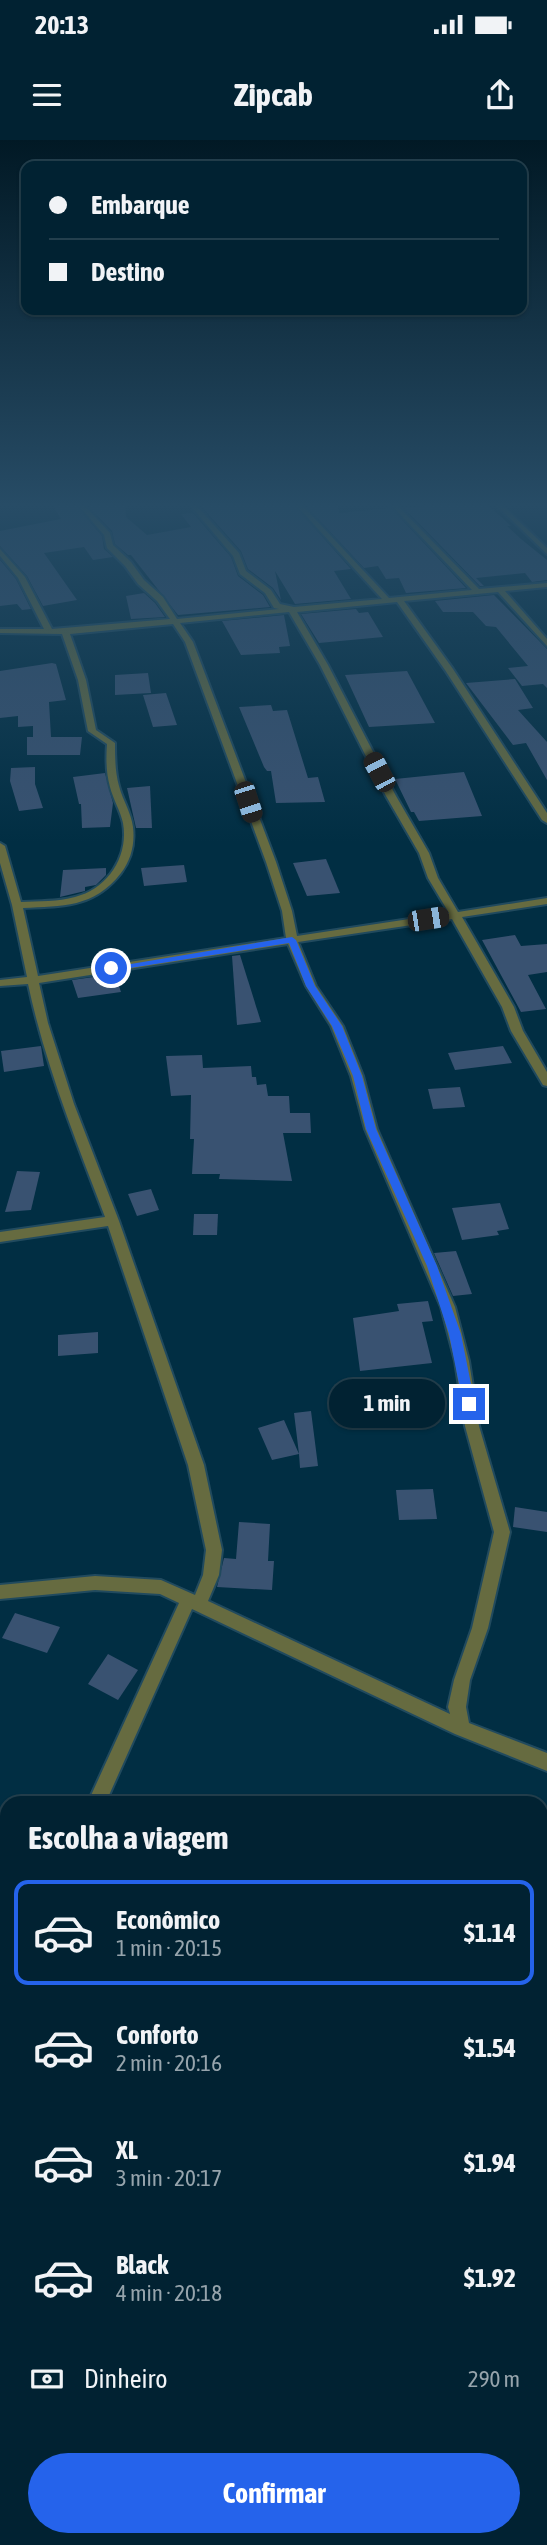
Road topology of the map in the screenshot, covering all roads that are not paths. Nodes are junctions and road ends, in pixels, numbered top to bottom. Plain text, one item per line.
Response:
1 (42, 618) edge
2 (172, 618) edge
3 (208, 618) edge
4 (297, 618) edge
5 (413, 618) edge
6 (525, 618) edge
7 (174, 622) junction
8 (0, 631) edge
9 (49, 631) junction
10 (65, 632) junction
11 (547, 644) edge
12 (547, 820) edge
13 (0, 846) edge
14 (547, 901) edge
15 (17, 905) junction
16 (455, 915) junction
17 (292, 940) junction
18 (34, 980) junction
19 (0, 983) edge
20 (547, 1082) edge
21 (113, 1221) junction
22 (0, 1237) edge
23 (0, 1592) edge
24 (194, 1602) junction
25 (461, 1728) junction
26 (547, 1762) edge
27 (100, 1796) edge

1 - 9 street
2 - 7 street
3 - 7 street
4 - 16 street
5 - 12 street
6 - 11 street
7 - 10 street
7 - 17 street
8 - 9 street
9 - 10 street
10 - 15 street
13 - 15 street
14 - 16 street
15 - 18 street
16 - 17 street
16 - 20 street
17 - 18 street
17 - 25 street
18 - 19 street
18 - 21 street
21 - 22 street
21 - 24 street
23 - 24 street
24 - 25 street
24 - 27 street
25 - 26 street

